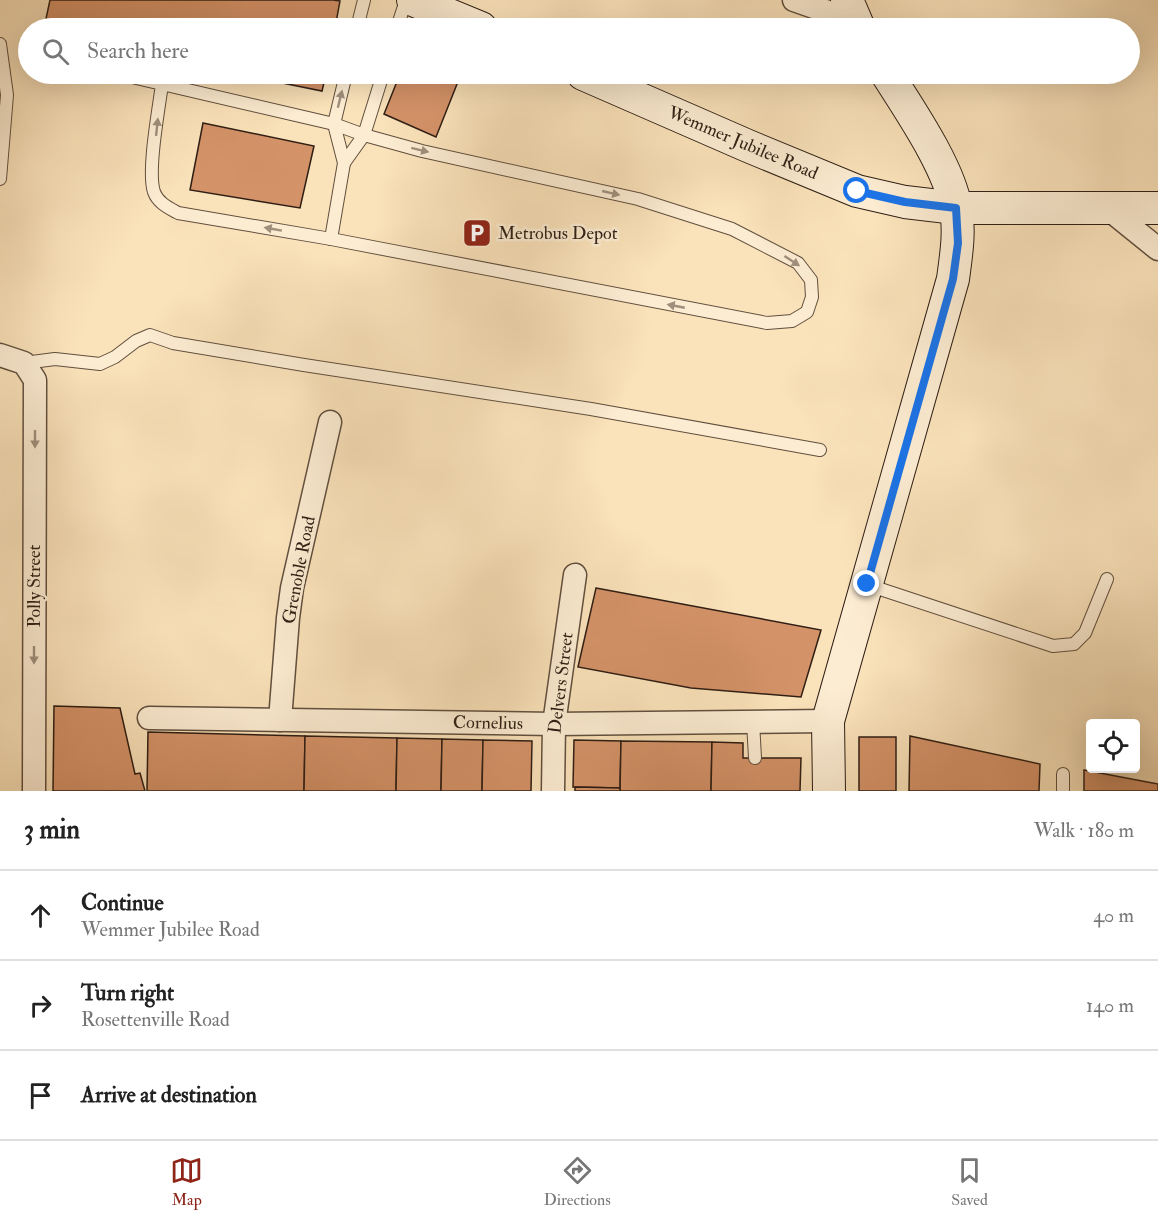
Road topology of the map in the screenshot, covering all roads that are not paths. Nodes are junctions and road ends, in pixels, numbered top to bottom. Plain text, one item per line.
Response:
1 (364, 0) edge
2 (406, 0) edge
3 (413, 0) edge
4 (794, 0) edge
5 (853, 16) edge
6 (360, 18) edge
7 (400, 18) edge
8 (457, 18) edge
9 (0, 44) edge
10 (162, 84) joint
11 (344, 84) edge
12 (380, 84) edge
13 (606, 84) edge
14 (893, 84) edge
15 (4, 95) edge
16 (334, 124) junction
17 (364, 135) junction
18 (344, 163) junction
19 (0, 179) edge
20 (1106, 207) junction
21 (956, 208) junction
22 (1158, 208) edge
23 (331, 239) junction
24 (1158, 249) edge
25 (0, 355) edge
26 (29, 371) junction
27 (330, 422) dead end
28 (820, 450) dead end
29 (575, 575) dead end
30 (1107, 579) dead end
31 (867, 584) junction
32 (149, 718) dead end
33 (280, 720) junction
34 (828, 721) junction
35 (753, 722) junction
36 (554, 724) junction
37 (755, 758) dead end
38 (1063, 774) dead end
39 (34, 791) edge
40 (553, 791) edge
41 (829, 791) edge
42 (1064, 791) edge

1 - 6 lane
2 - 7 lane
3 - 8 main road
4 - 5 street
9 - 15 lane
10 - 16 lane
23 -> 10 lane
16 -> 11 lane
12 - 17 lane
13 - 21 main road, Wemmer Jubilee Road
14 - 21 main road
15 - 19 lane
16 - 17 lane
16 - 18 lane
17 - 18 lane
17 -> 23 lane
18 - 23 lane
20 - 21 main road, Wemmer Jubilee Road
20 - 22 main road, Wemmer Jubilee Road
20 - 24 street
21 - 31 main road
25 - 26 street
26 - 28 lane
26 -> 39 street, Polly Street
27 - 33 street, Grenoble Road
29 - 36 street, Delvers Street
30 - 31 lane
31 - 34 main road
32 - 33 street, Cornelius
33 - 36 street, Cornelius
34 - 35 street, Cornelius
34 - 41 main road
35 - 36 street, Cornelius
35 - 37 lane
36 - 40 street, Delvers Street
38 - 42 lane

